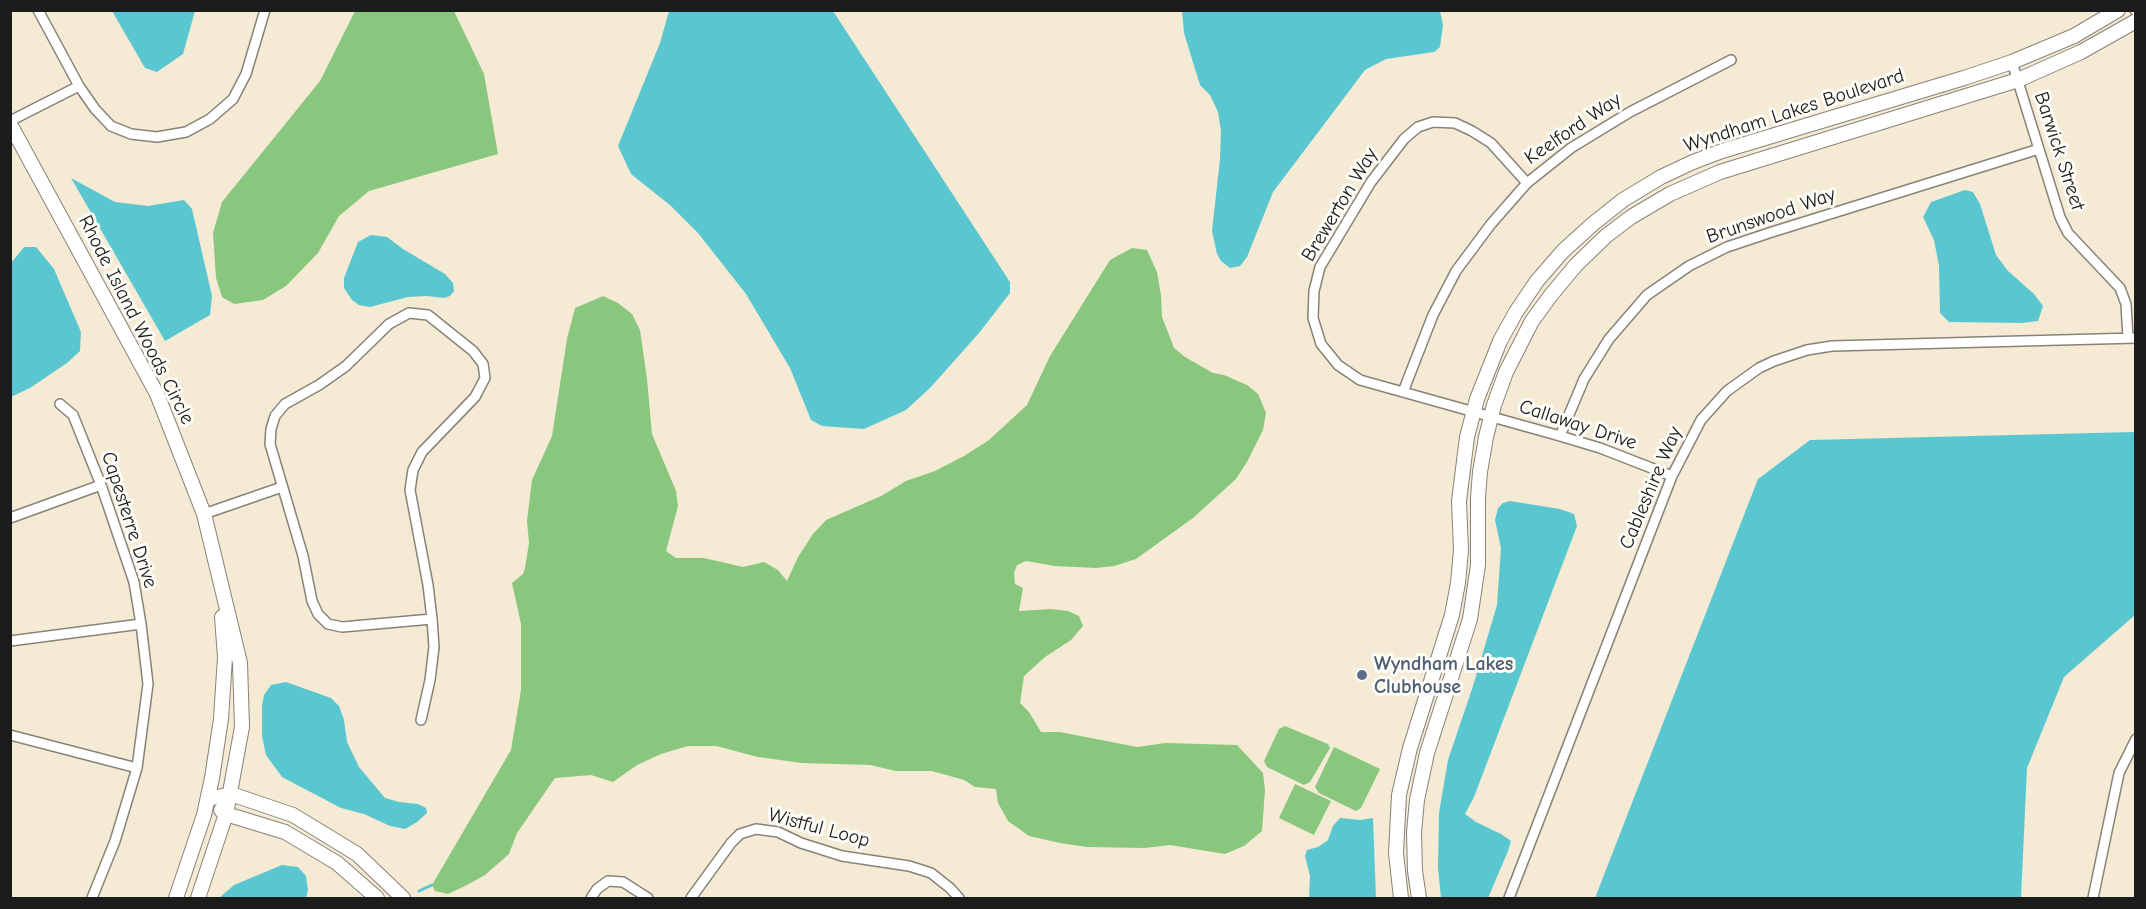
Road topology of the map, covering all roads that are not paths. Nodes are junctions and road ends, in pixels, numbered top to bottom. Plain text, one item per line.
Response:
1 (38, 10) edge
2 (265, 10) edge
3 (2118, 10) edge
4 (2136, 21) edge
5 (1731, 60) dead end
6 (2012, 62) junction
7 (2018, 80) junction
8 (79, 86) junction
9 (10, 123) edge
10 (2039, 149) junction
11 (1527, 183) junction
12 (2132, 338) edge
13 (1403, 392) junction
14 (60, 404) dead end
15 (1473, 412) junction
16 (1491, 417) junction
17 (1560, 436) junction
18 (1672, 476) junction
19 (101, 485) junction
20 (282, 487) junction
21 (204, 514) junction
22 (10, 518) edge
23 (219, 576) junction
24 (432, 619) junction
25 (141, 624) junction
26 (10, 641) edge
27 (421, 720) dead end
28 (10, 735) edge
29 (2136, 739) edge
30 (1406, 760) junction
31 (1424, 766) junction
32 (137, 768) junction
33 (231, 794) junction
34 (207, 799) junction
35 (226, 814) junction
36 (92, 898) edge
37 (176, 898) edge
38 (198, 898) edge
39 (377, 898) edge
40 (403, 898) edge
41 (591, 898) edge
42 (648, 898) edge
43 (691, 898) edge
44 (959, 898) edge
45 (1401, 898) edge
46 (1419, 898) edge
47 (1509, 898) edge
48 (2093, 898) edge

1 - 8 street
2 - 8 street
3 - 6 street, Wyndham Lakes Boulevard
4 - 7 street, Wyndham Lakes Boulevard
5 - 11 street, Keelford Way
6 - 7 street, Barwick Street
6 - 15 street, Wyndham Lakes Boulevard
7 - 10 street, Barwick Street
7 - 16 street, Wyndham Lakes Boulevard
8 - 9 street
9 - 21 street, Rhode Island Woods Circle
10 - 12 street, Barwick Street
10 - 17 street, Brunswood Way
11 - 13 street, Keelford Way
11 - 13 street, Brewerton Way
12 - 18 street, Cableshire Way
13 - 15 street, Brewerton Way
14 - 19 street, Capesterre Drive
15 - 16 street, Callaway Drive
15 - 30 street, Wyndham Lakes Boulevard
16 - 17 street, Callaway Drive
16 - 31 street, Wyndham Lakes Boulevard
17 - 18 street, Callaway Drive
18 - 47 street, Cableshire Way
19 - 22 street
19 - 25 street, Capesterre Drive
20 - 21 street
20 - 24 street
20 - 24 street
21 - 23 street, Rhode Island Woods Circle
23 - 33 street, Rhode Island Woods Circle
23 - 34 street, Rhode Island Woods Circle
24 - 27 street
25 - 26 street
25 - 32 street, Capesterre Drive
28 - 32 street
29 - 48 street
30 - 31 street
30 - 45 street, Wyndham Lakes Boulevard
31 - 46 street, Wyndham Lakes Boulevard
32 - 36 street, Capesterre Drive
33 - 34 street
33 - 35 street, Rhode Island Woods Circle
33 - 40 street
34 - 35 street
34 - 37 street, Rhode Island Woods Circle
35 - 38 street, Rhode Island Woods Circle
35 - 39 street
41 - 42 street
43 - 44 street, Wistful Loop

